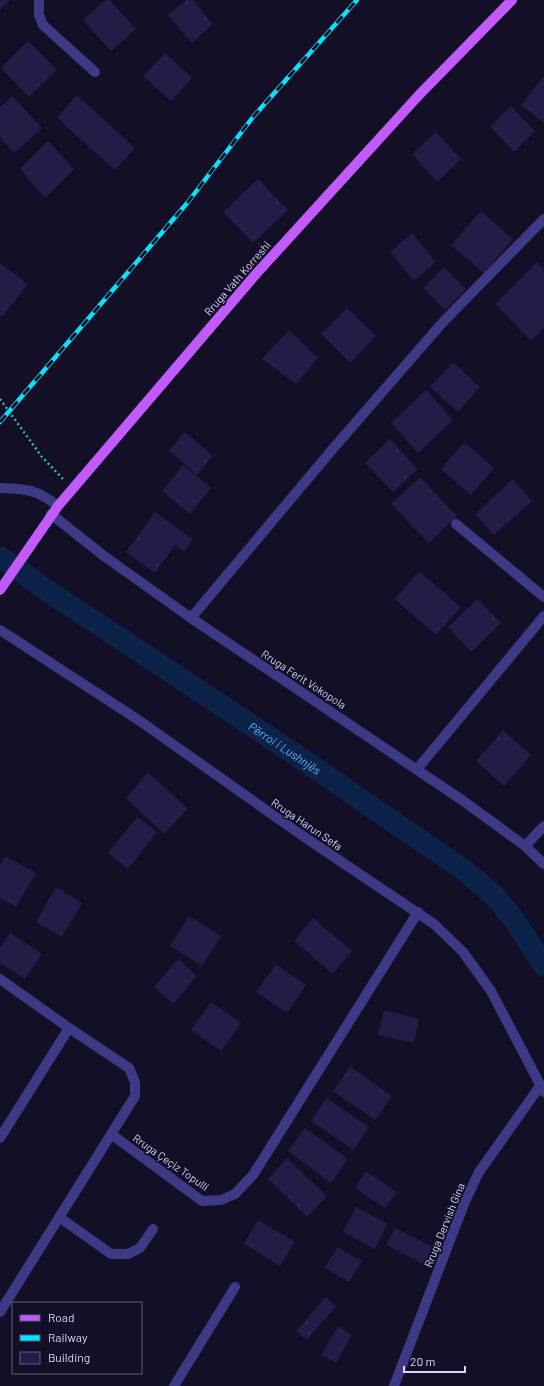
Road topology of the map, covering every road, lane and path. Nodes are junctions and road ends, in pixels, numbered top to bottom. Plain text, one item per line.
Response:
1 (39, 0) edge
2 (512, 0) edge
3 (95, 72) dead end
4 (544, 219) edge
5 (0, 399) edge
6 (0, 488) edge
7 (73, 488) junction
8 (55, 510) junction
9 (456, 524) dead end
10 (0, 590) edge
11 (544, 597) edge
12 (544, 616) edge
13 (191, 618) junction
14 (0, 630) edge
15 (418, 768) junction
16 (544, 826) edge
17 (525, 846) junction
18 (544, 864) edge
19 (418, 912) junction
20 (0, 979) edge
21 (69, 1028) junction
22 (542, 1089) edge
23 (111, 1134) junction
24 (0, 1138) edge
25 (59, 1217) junction
26 (153, 1229) dead end
27 (235, 1287) dead end
28 (0, 1312) edge
29 (174, 1386) edge
30 (394, 1386) edge

1 - 3 street
2 - 7 main road, Rruga Vath Korreshi
4 - 13 street
5 - 7 path
6 - 8 street, Rruga Ferit Vokopola
7 - 8 main road, Rruga Vath Korreshi
8 - 10 main road, Rruga Vath Korreshi
8 - 13 street, Rruga Ferit Vokopola
9 - 11 street
12 - 15 street
13 - 15 street, Rruga Ferit Vokopola
14 - 19 street, Rruga Harun Sefa
15 - 17 street, Rruga Ferit Vokopola
16 - 17 street
17 - 18 street, Rruga Ferit Vokopola
19 - 22 street, Rruga Harun Sefa
19 - 23 street, Rruga Çeçiz Topulli
20 - 21 street
21 - 23 street
21 - 24 street
22 - 30 street, Rruga Dervish Gina
23 - 25 street
25 - 26 street
25 - 28 street
27 - 29 street

